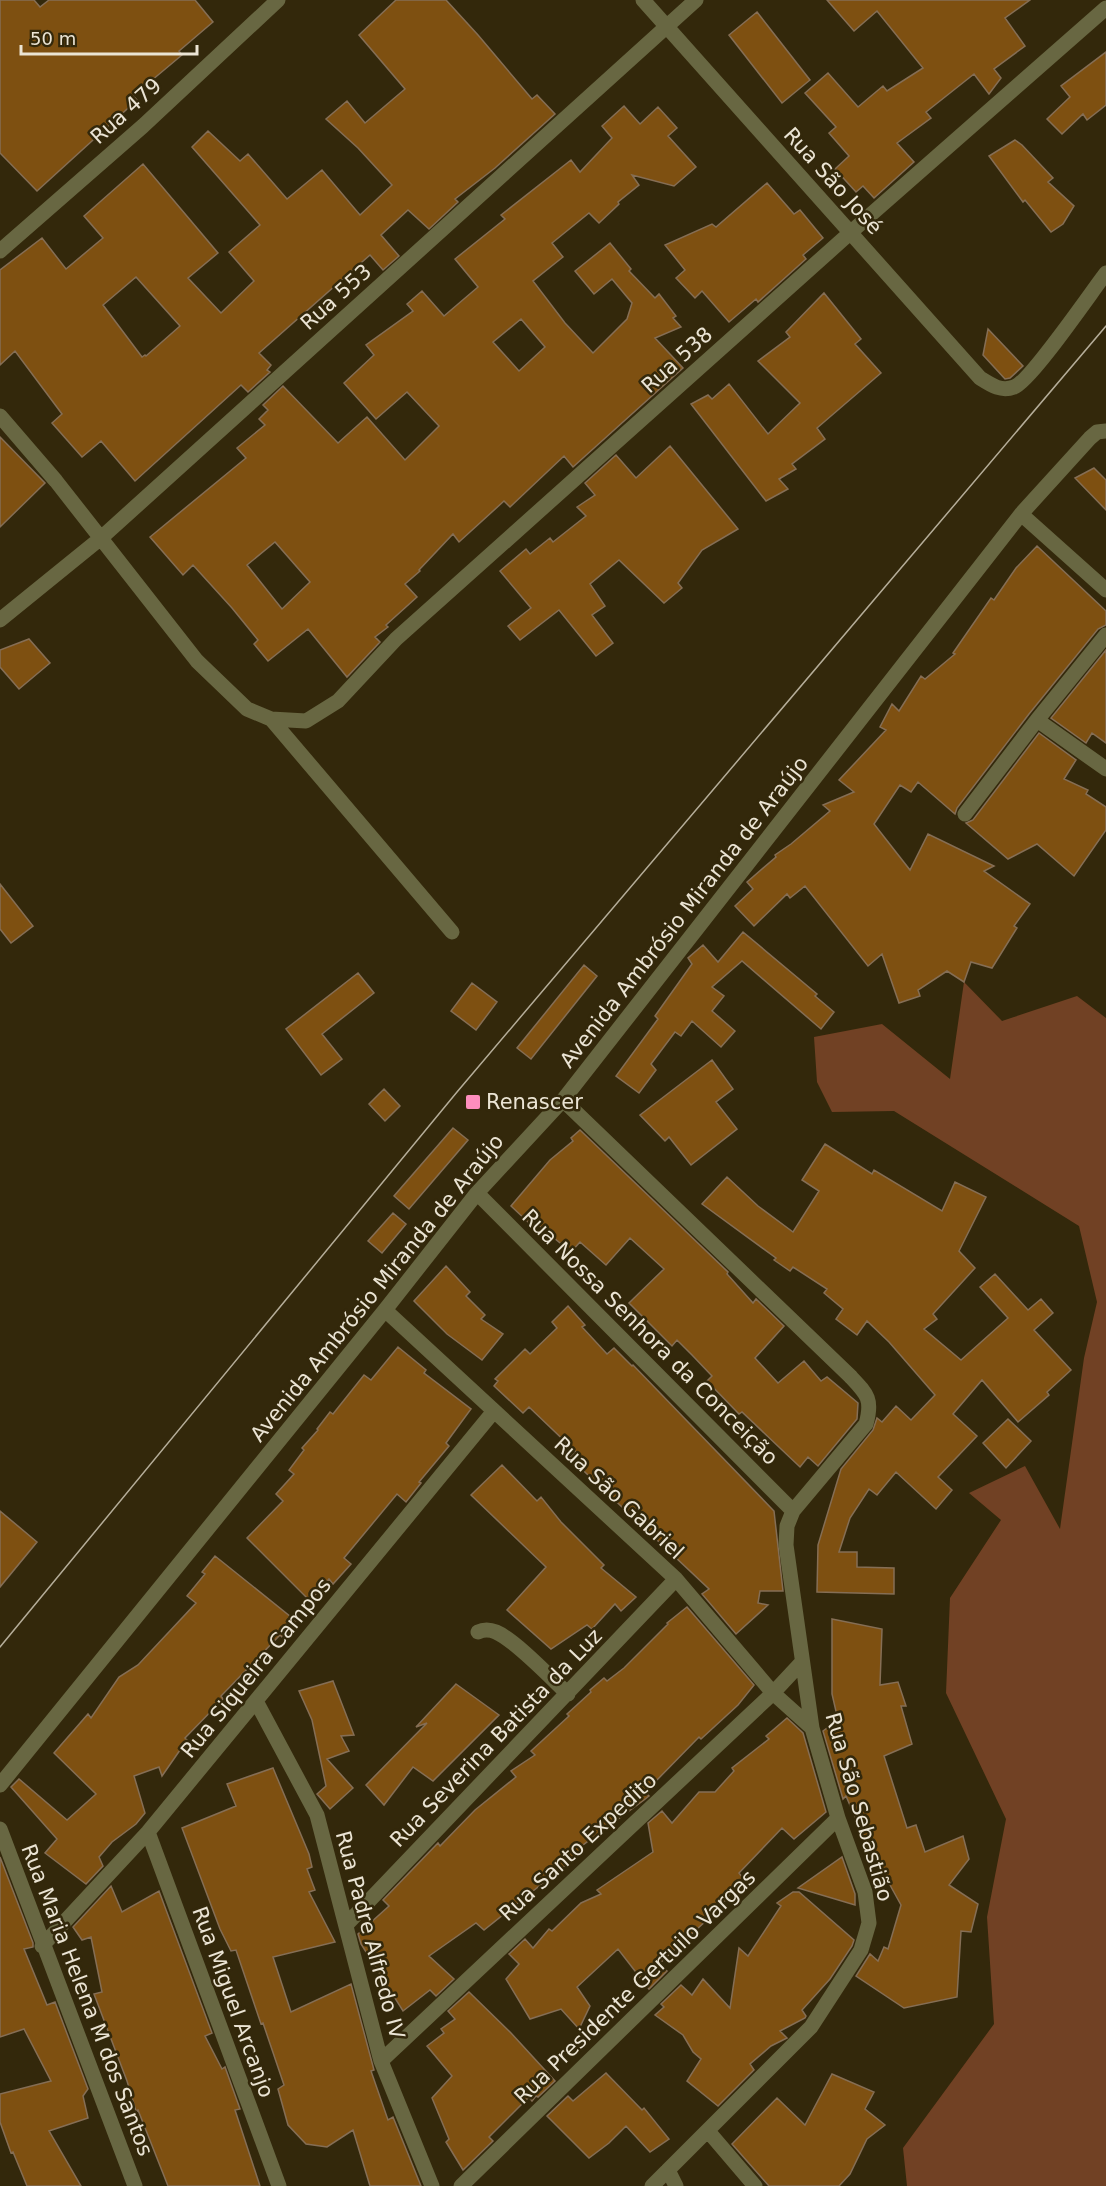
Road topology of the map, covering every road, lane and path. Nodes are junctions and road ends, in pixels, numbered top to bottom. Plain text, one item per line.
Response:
1 (278, 0) edge
2 (644, 0) edge
3 (696, 0) edge
4 (1106, 8) edge
5 (666, 27) junction
6 (851, 232) junction
7 (0, 250) edge
8 (1106, 273) edge
9 (0, 416) edge
10 (1106, 431) edge
11 (1021, 514) junction
12 (101, 538) junction
13 (1106, 590) edge
14 (0, 620) edge
15 (1106, 635) edge
16 (271, 719) junction
17 (1037, 720) junction
18 (1106, 769) edge
19 (965, 814) dead end
20 (452, 932) dead end
21 (563, 1100) junction
22 (477, 1193) junction
23 (385, 1310) junction
24 (494, 1411) junction
25 (793, 1511) junction
26 (676, 1579) junction
27 (478, 1632) dead end
28 (801, 1663) junction
29 (773, 1693) junction
30 (568, 1694) junction
31 (256, 1701) junction
32 (812, 1728) junction
33 (0, 1785) edge
34 (838, 1818) junction
35 (0, 1829) edge
36 (148, 1832) junction
37 (346, 1925) junction
38 (42, 1946) junction
39 (381, 2061) junction
40 (708, 2131) junction
41 (668, 2170) junction
42 (135, 2186) edge
43 (279, 2186) edge
44 (432, 2186) edge
45 (461, 2186) edge
46 (652, 2186) edge
47 (676, 2186) edge
48 (755, 2186) edge

1 - 7 street, Rua 479
2 - 5 street, Rua São José
3 - 5 street, Rua 553
4 - 6 street, Rua 538
5 - 6 street, Rua São José
5 - 12 street, Rua 553
6 - 8 street, Rua São José
6 - 16 street, Rua 538
9 - 12 street
10 - 11 street, Avenida Ambrósio Miranda de Araújo
11 - 13 street
11 - 21 street, Avenida Ambrósio Miranda de Araújo
12 - 14 street, Rua 553
12 - 16 street
15 - 17 street
16 - 20 street
17 - 18 street
17 - 19 street
21 - 22 street, Avenida Ambrósio Miranda de Araújo
21 - 25 street, Rua São Sebastião
22 - 23 street, Avenida Ambrósio Miranda de Araújo
22 - 25 street, Rua Nossa Senhora da Conceição
23 - 24 street, Rua São Gabriel
23 - 33 street, Avenida Ambrósio Miranda de Araújo
24 - 26 street, Rua São Gabriel
24 - 31 street, Rua Siqueira Campos
25 - 28 street, Rua São Sebastião
26 - 29 street, Rua São Gabriel
26 - 30 street, Rua Severina Batista da Luz
27 - 30 street
28 - 29 street, Rua Santo Expedito
28 - 32 street, Rua São Sebastião
29 - 32 street, Rua São Gabriel
29 - 39 street, Rua Santo Expedito
30 - 37 street, Rua Severina Batista da Luz
31 - 36 street, Rua Siqueira Campos
31 - 37 street, Rua Padre Alfredo IV
32 - 34 street, Rua São Sebastião
34 - 40 street, Rua São Sebastião
34 - 45 street, Rua Presidente Gertuilo Vargas
35 - 38 street, Rua Maria Helena M dos Santos
36 - 38 street, Rua Siqueira Campos
36 - 43 street, Rua Miguel Arcanjo
37 - 39 street, Rua Padre Alfredo IV
38 - 42 street, Rua Maria Helena M dos Santos
39 - 44 street, Rua Padre Alfredo IV
40 - 41 street, Rua São Sebastião
40 - 48 street
41 - 46 street, Rua São Sebastião
41 - 47 street

